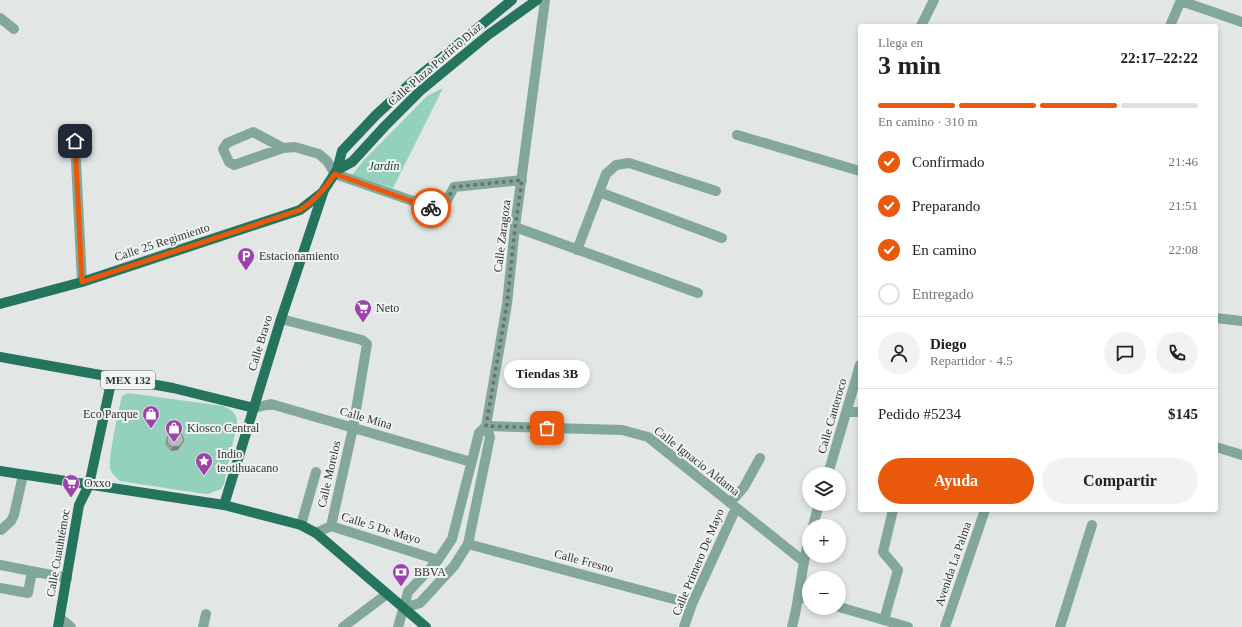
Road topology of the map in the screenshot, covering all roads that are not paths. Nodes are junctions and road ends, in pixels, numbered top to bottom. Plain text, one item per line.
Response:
1 (512, 0) edge
2 (537, 0) edge
3 (545, 0) edge
4 (934, 0) edge
5 (1181, 0) edge
6 (0, 18) edge
7 (1242, 22) edge
8 (922, 24) edge
9 (1171, 24) edge
10 (14, 29) dead end
11 (737, 135) dead end
12 (75, 141) dead end
13 (283, 148) junction
14 (858, 170) edge
15 (336, 172) junction
16 (522, 180) junction
17 (324, 190) junction
18 (716, 191) dead end
19 (599, 192) junction
20 (515, 228) junction
21 (722, 238) dead end
22 (577, 250) junction
23 (82, 282) junction
24 (698, 293) dead end
25 (0, 304) edge
26 (1218, 318) edge
27 (281, 319) junction
28 (1242, 321) edge
29 (0, 357) edge
30 (858, 372) edge
31 (112, 378) junction
32 (254, 408) junction
33 (847, 412) junction
34 (858, 412) edge
35 (486, 426) junction
36 (353, 428) junction
37 (1218, 448) edge
38 (1242, 455) edge
39 (760, 458) dead end
40 (471, 462) junction
41 (830, 467) edge
42 (0, 471) edge
43 (316, 472) dead end
44 (23, 475) junction
45 (89, 485) junction
46 (224, 505) junction
47 (733, 505) junction
48 (893, 512) edge
49 (984, 512) edge
50 (301, 525) junction
51 (1092, 525) dead end
52 (331, 526) junction
53 (1, 530) dead end
54 (316, 533) junction
55 (468, 544) junction
56 (438, 560) junction
57 (802, 560) edge
58 (803, 563) edge
59 (0, 565) edge
60 (32, 571) junction
61 (67, 578) junction
62 (0, 588) edge
63 (387, 594) junction
64 (798, 596) junction
65 (802, 597) edge
66 (692, 604) junction
67 (404, 608) junction
68 (846, 609) edge
69 (206, 614) dead end
70 (884, 620) junction
71 (59, 623) edge
72 (71, 627) edge
73 (203, 627) edge
74 (342, 627) edge
75 (398, 627) edge
76 (426, 627) edge
77 (684, 627) edge
78 (792, 627) edge
79 (908, 627) edge
80 (945, 627) edge
81 (1060, 627) edge

1 - 15 main road, Calle Plaza Porfirio Díaz
2 - 15 main road, Calle Plaza Porfirio Díaz
3 - 16 street, Calle Zaragoza
4 - 8 street
5 - 7 street
5 - 9 street
6 - 10 street
11 - 14 street
12 - 23 street
13 - 13 street
13 - 15 street
15 - 16 street
15 - 17 main road, Calle Plaza Porfirio Díaz
16 - 20 street, Calle Zaragoza
17 - 23 main road, Calle 25 Regimiento
17 - 27 main road, Calle Bravo
18 - 19 street
19 - 21 street
19 - 22 street
20 - 22 street
20 - 35 street, Calle Zaragoza
22 - 24 street
23 - 25 main road, Calle 25 Regimiento
26 - 28 street
27 - 32 main road, Calle Bravo
27 - 36 street, Calle Morelos
29 - 31 main road, MEX 132
30 - 33 street, Calle Canteroco
31 - 32 main road, MEX 132
31 - 45 main road, Calle Cuauhtémoc
32 - 36 street, Calle Mina
32 - 46 main road, Calle Bravo
33 - 34 street
33 - 41 street, Calle Canteroco
35 - 40 street, Calle Zaragoza
35 - 47 street, Calle Ignacio Aldama
35 - 55 street, Calle Zaragoza
36 - 40 street, Calle Mina
36 - 52 street, Calle Morelos
37 - 38 street
39 - 47 street, Calle Primero De Mayo
40 - 56 street, Calle Zaragoza
42 - 44 main road
43 - 50 street
44 - 45 main road
44 - 53 street
45 - 46 main road
45 - 61 main road, Calle Cuauhtémoc
46 - 50 main road
47 - 57 street, Calle Ignacio Aldama
47 - 66 street, Calle Primero De Mayo
48 - 70 street
49 - 80 street, Avenida La Palma
50 - 54 main road
51 - 81 street
52 - 54 street, Calle 5 De Mayo
52 - 56 street, Calle 5 De Mayo
54 - 63 main road
55 - 66 street, Calle Fresno
55 - 67 street, Calle Zaragoza
56 - 67 street, Calle Zaragoza
58 - 64 street
59 - 60 street
60 - 61 street
60 - 62 street
61 - 71 main road, Calle Cuauhtémoc
63 - 67 main road
63 - 74 street
64 - 65 street
64 - 78 street
66 - 77 street, Calle Primero De Mayo
67 - 75 street, Calle Zaragoza
67 - 76 main road
68 - 70 street
69 - 73 street
70 - 79 street
71 - 72 street

